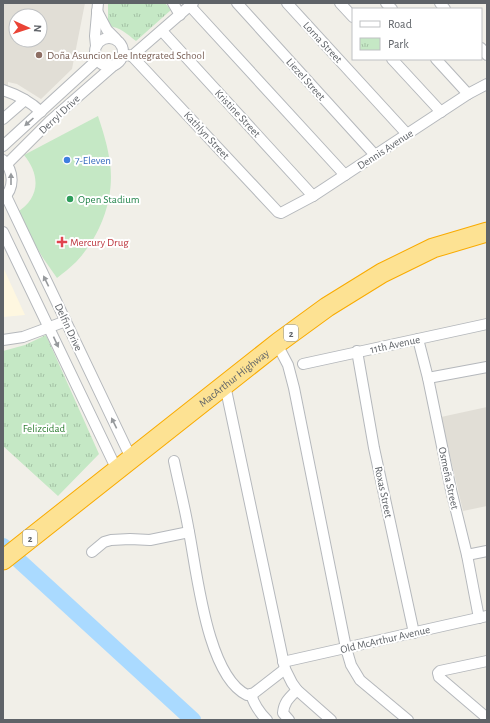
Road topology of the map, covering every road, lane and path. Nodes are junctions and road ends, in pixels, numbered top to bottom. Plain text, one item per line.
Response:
1 (173, 3) edge
2 (237, 3) edge
3 (287, 3) edge
4 (340, 3) edge
5 (192, 4) edge
6 (98, 7) edge
7 (180, 15) junction
8 (352, 16) edge
9 (162, 31) junction
10 (117, 39) junction
11 (96, 46) junction
12 (128, 55) junction
13 (97, 60) junction
14 (393, 60) edge
15 (437, 60) edge
16 (113, 66) junction
17 (487, 84) edge
18 (3, 90) edge
19 (468, 94) junction
20 (25, 100) junction
21 (41, 112) junction
22 (441, 112) junction
23 (3, 120) edge
24 (408, 134) junction
25 (3, 146) edge
26 (376, 155) junction
27 (5, 162) edge
28 (345, 175) junction
29 (313, 196) junction
30 (4, 198) edge
31 (281, 213) joint
32 (3, 232) edge
33 (487, 232) edge
34 (66, 321) junction
35 (487, 324) edge
36 (49, 327) junction
37 (418, 339) junction
38 (3, 340) edge
39 (277, 344) junction
40 (357, 351) junction
41 (303, 364) dead end
42 (487, 367) edge
43 (428, 378) junction
44 (225, 385) junction
45 (132, 458) junction
46 (174, 461) dead end
47 (117, 470) junction
48 (189, 532) junction
49 (487, 551) edge
50 (92, 552) dead end
51 (467, 555) junction
52 (3, 560) edge
53 (483, 617) edge
54 (414, 633) junction
55 (346, 648) junction
56 (487, 662) edge
57 (284, 666) junction
58 (297, 690) junction
59 (251, 694) junction
60 (487, 718) edge
61 (267, 720) edge
62 (289, 720) edge
63 (331, 720) edge
64 (408, 720) edge

1 - 7 street
2 - 26 street, Liezel Street
3 - 24 street, Lorna Street
4 - 8 street
5 - 7 street
5 - 28 street
6 - 10 street
6 - 11 street
7 - 9 street
9 - 12 street
9 - 29 street, Kristine Street
10 - 11 street
10 - 12 street
11 - 13 street
12 - 16 street
12 - 31 street, Kathlyn Street
13 - 16 street
13 - 21 street, Derryl Drive
14 - 22 street
15 - 19 street
16 - 27 street, Derryl Drive
17 - 19 street, Dennis Avenue
18 - 20 street
19 - 22 street, Dennis Avenue
20 - 21 street
20 - 23 street
21 -> 25 street, Derryl Drive
22 - 24 street, Dennis Avenue
24 - 26 street, Dennis Avenue
26 - 28 street, Dennis Avenue
30 -> 27 street
28 - 29 street, Dennis Avenue
29 - 31 street, Dennis Avenue
34 -> 30 street, Delfin Drive
32 - 36 street, Delfin Drive
33 - 39 highway, MacArthur Highway / 2
34 - 36 street
45 -> 34 street, Delfin Drive
35 - 37 street, 11th Avenue
36 - 38 street
36 -> 47 street, Delfin Drive
37 - 40 street, 11th Avenue
37 - 43 street, Osmeña Street
39 - 44 highway, MacArthur Highway / 2
39 - 55 street
40 - 41 street, 11th Avenue
40 - 54 street, Roxas Street
42 - 43 street
43 - 51 street, Osmeña Street
44 - 45 highway, MacArthur Highway / 2
44 - 57 street
45 - 47 highway, MacArthur Highway / 2
46 - 48 street
47 - 52 highway, MacArthur Highway / 2
48 - 50 street
48 - 59 street
49 - 51 street
51 - 53 street, Osmeña Street
53 - 54 street, Old McArthur Avenue
54 - 55 street, Old McArthur Avenue
55 - 57 street, Old McArthur Avenue
55 - 64 street
56 - 60 street
57 - 58 street
57 - 59 street
58 - 62 street
58 - 63 street
59 - 61 street

